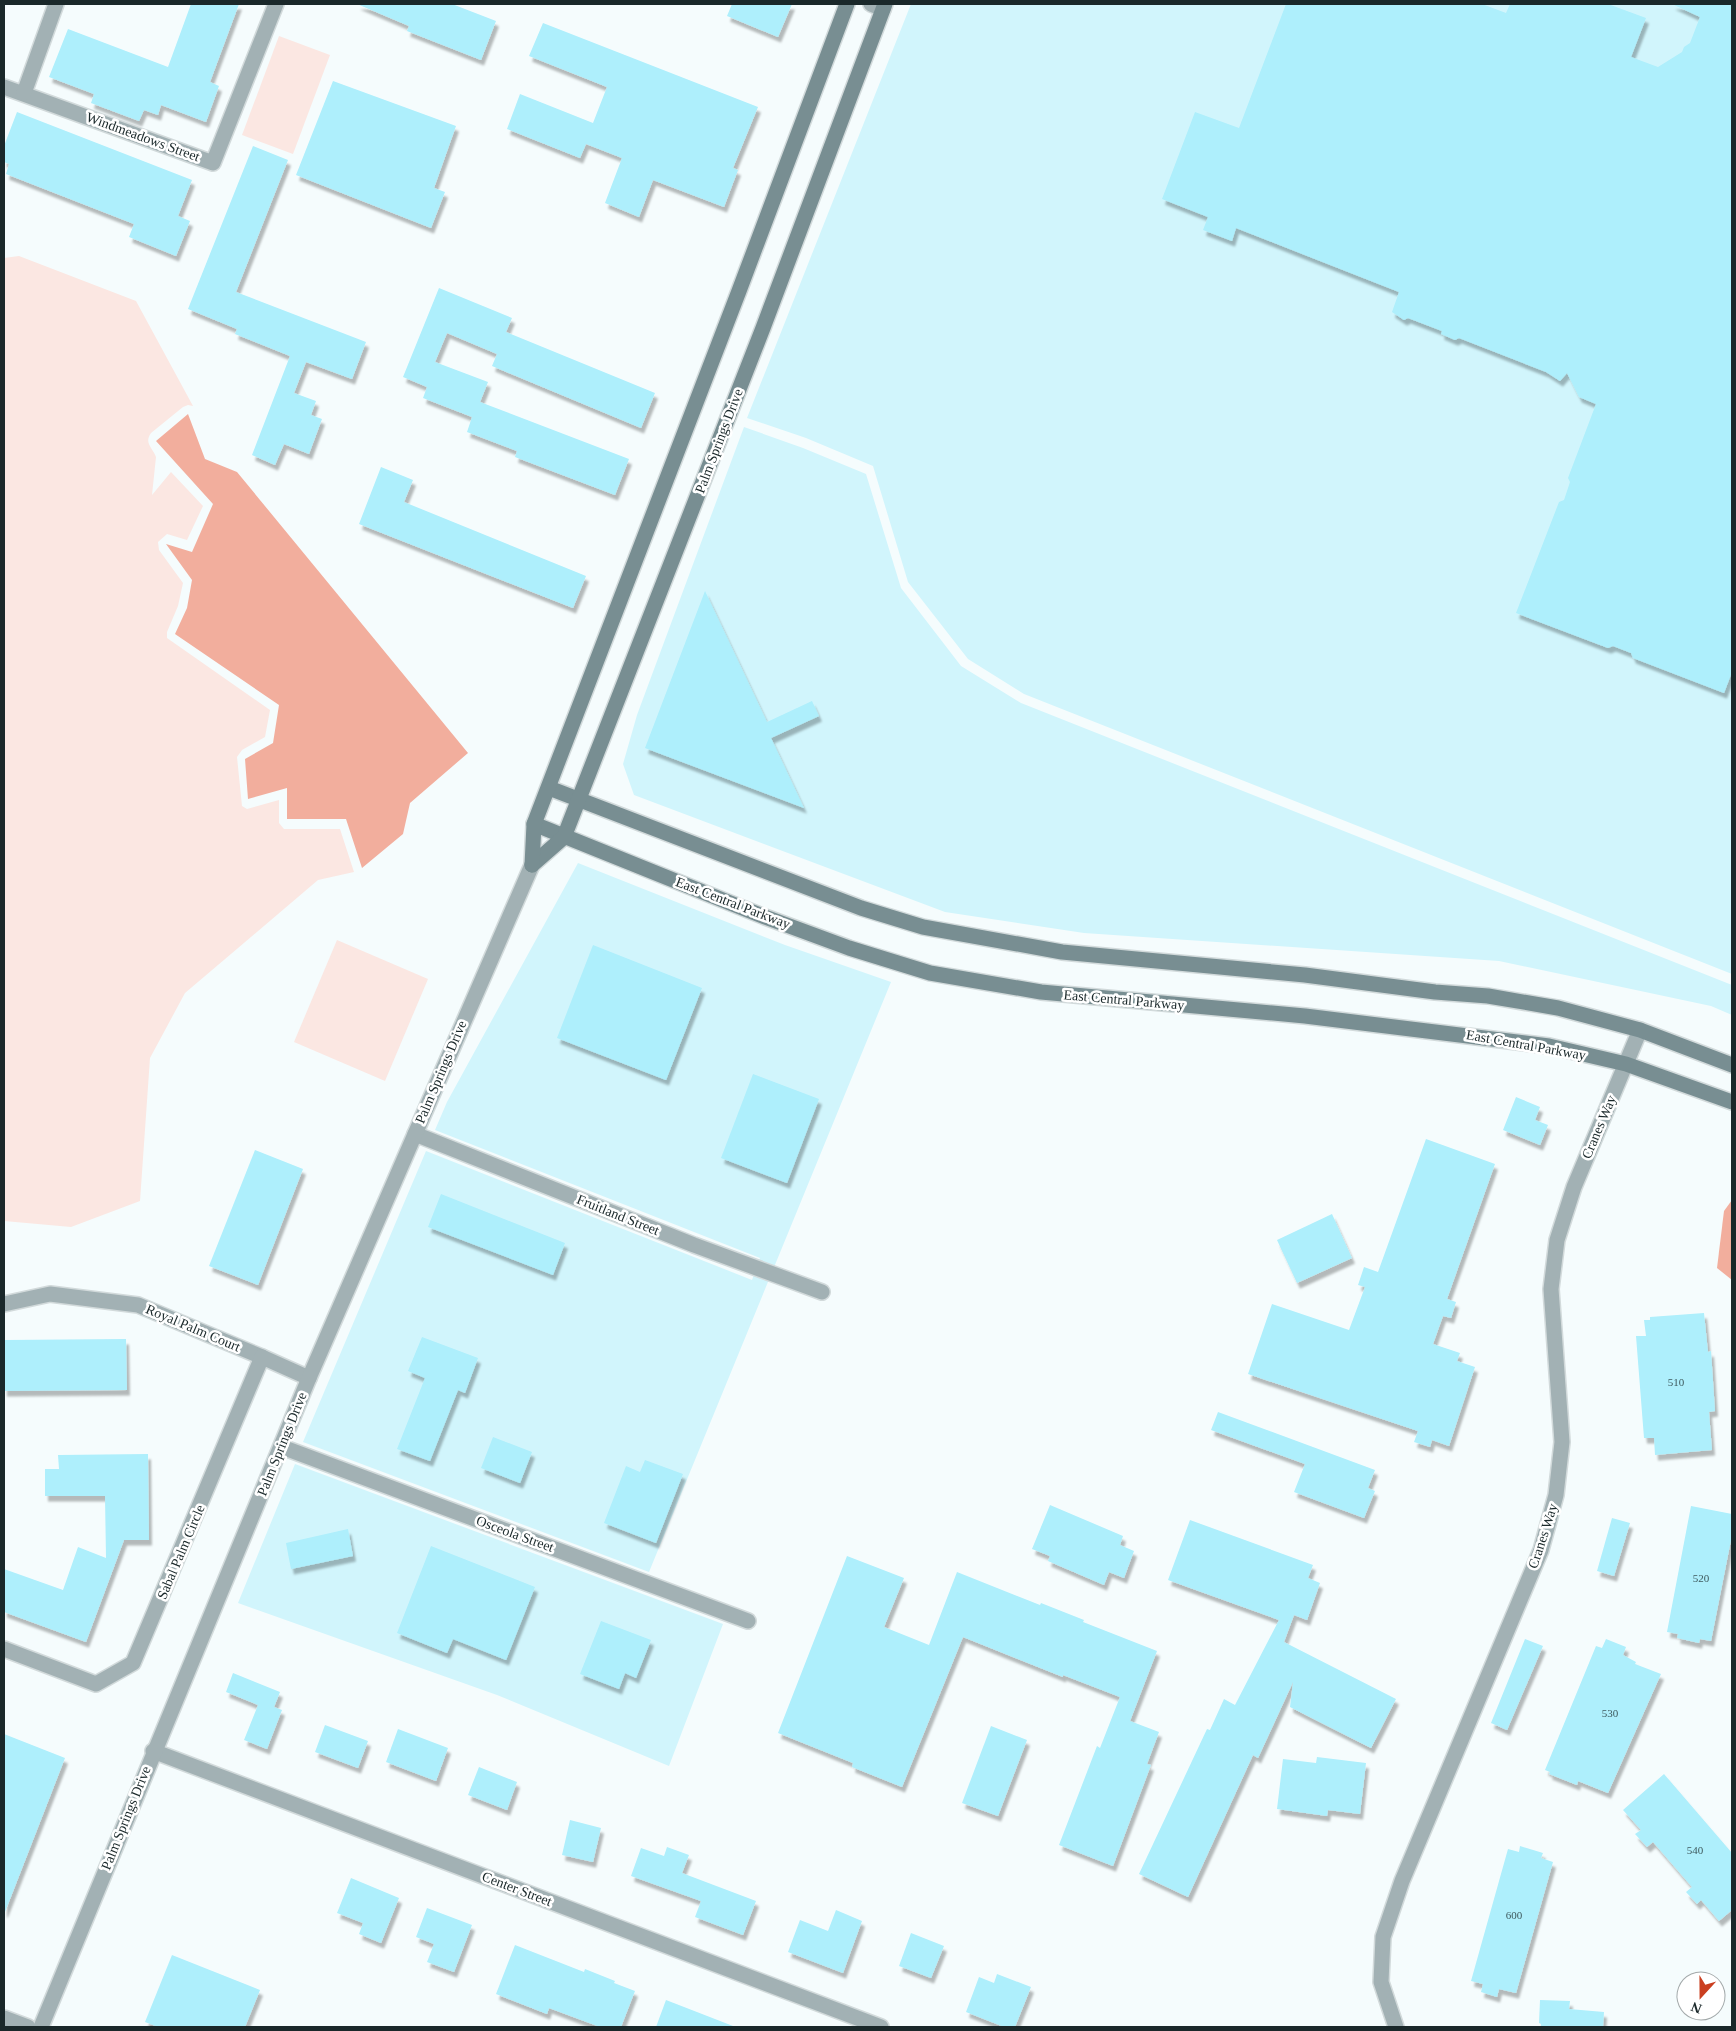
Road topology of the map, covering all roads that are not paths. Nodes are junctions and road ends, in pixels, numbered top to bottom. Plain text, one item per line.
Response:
1 (56, 4) edge
2 (276, 4) edge
3 (847, 4) edge
4 (880, 5) edge
5 (4, 87) edge
6 (24, 93) junction
7 (549, 788) junction
8 (579, 799) junction
9 (534, 824) junction
10 (564, 837) junction
11 (532, 865) junction
12 (1640, 1030) junction
13 (1626, 1064) junction
14 (1732, 1065) edge
15 (1732, 1102) edge
16 (415, 1134) junction
17 (822, 1292) dead end
18 (4, 1304) edge
19 (262, 1357) junction
20 (309, 1378) junction
21 (282, 1447) junction
22 (748, 1621) dead end
23 (4, 1649) edge
24 (154, 1751) junction
25 (4, 2018) edge
26 (28, 2027) edge
27 (41, 2027) edge
28 (880, 2027) edge
29 (1396, 2027) edge

1 - 6 street
2 - 6 street, Windmeadows Street
3 - 7 main road, Palm Springs Drive
4 - 8 main road, Palm Springs Drive
5 - 6 street, Windmeadows Street
7 - 8 main road
7 - 9 main road, Palm Springs Drive
8 - 10 main road, Palm Springs Drive
8 - 12 main road
9 - 10 main road, East Central Parkway
9 - 11 main road, Palm Springs Drive
10 - 11 main road, Palm Springs Drive
10 - 13 main road, East Central Parkway
11 - 16 street, Palm Springs Drive
12 - 13 street, Cranes Way
12 - 14 main road
13 - 15 main road, East Central Parkway
13 - 29 street, Cranes Way
16 - 17 street, Fruitland Street
16 - 20 street, Palm Springs Drive
18 - 19 street, Royal Palm Court
19 - 20 street
19 - 23 street, Sabal Palm Circle
20 - 21 street, Palm Springs Drive
21 - 22 street, Osceola Street
21 - 24 street, Palm Springs Drive
24 - 27 street, Palm Springs Drive
24 - 28 street, Center Street
25 - 26 street

